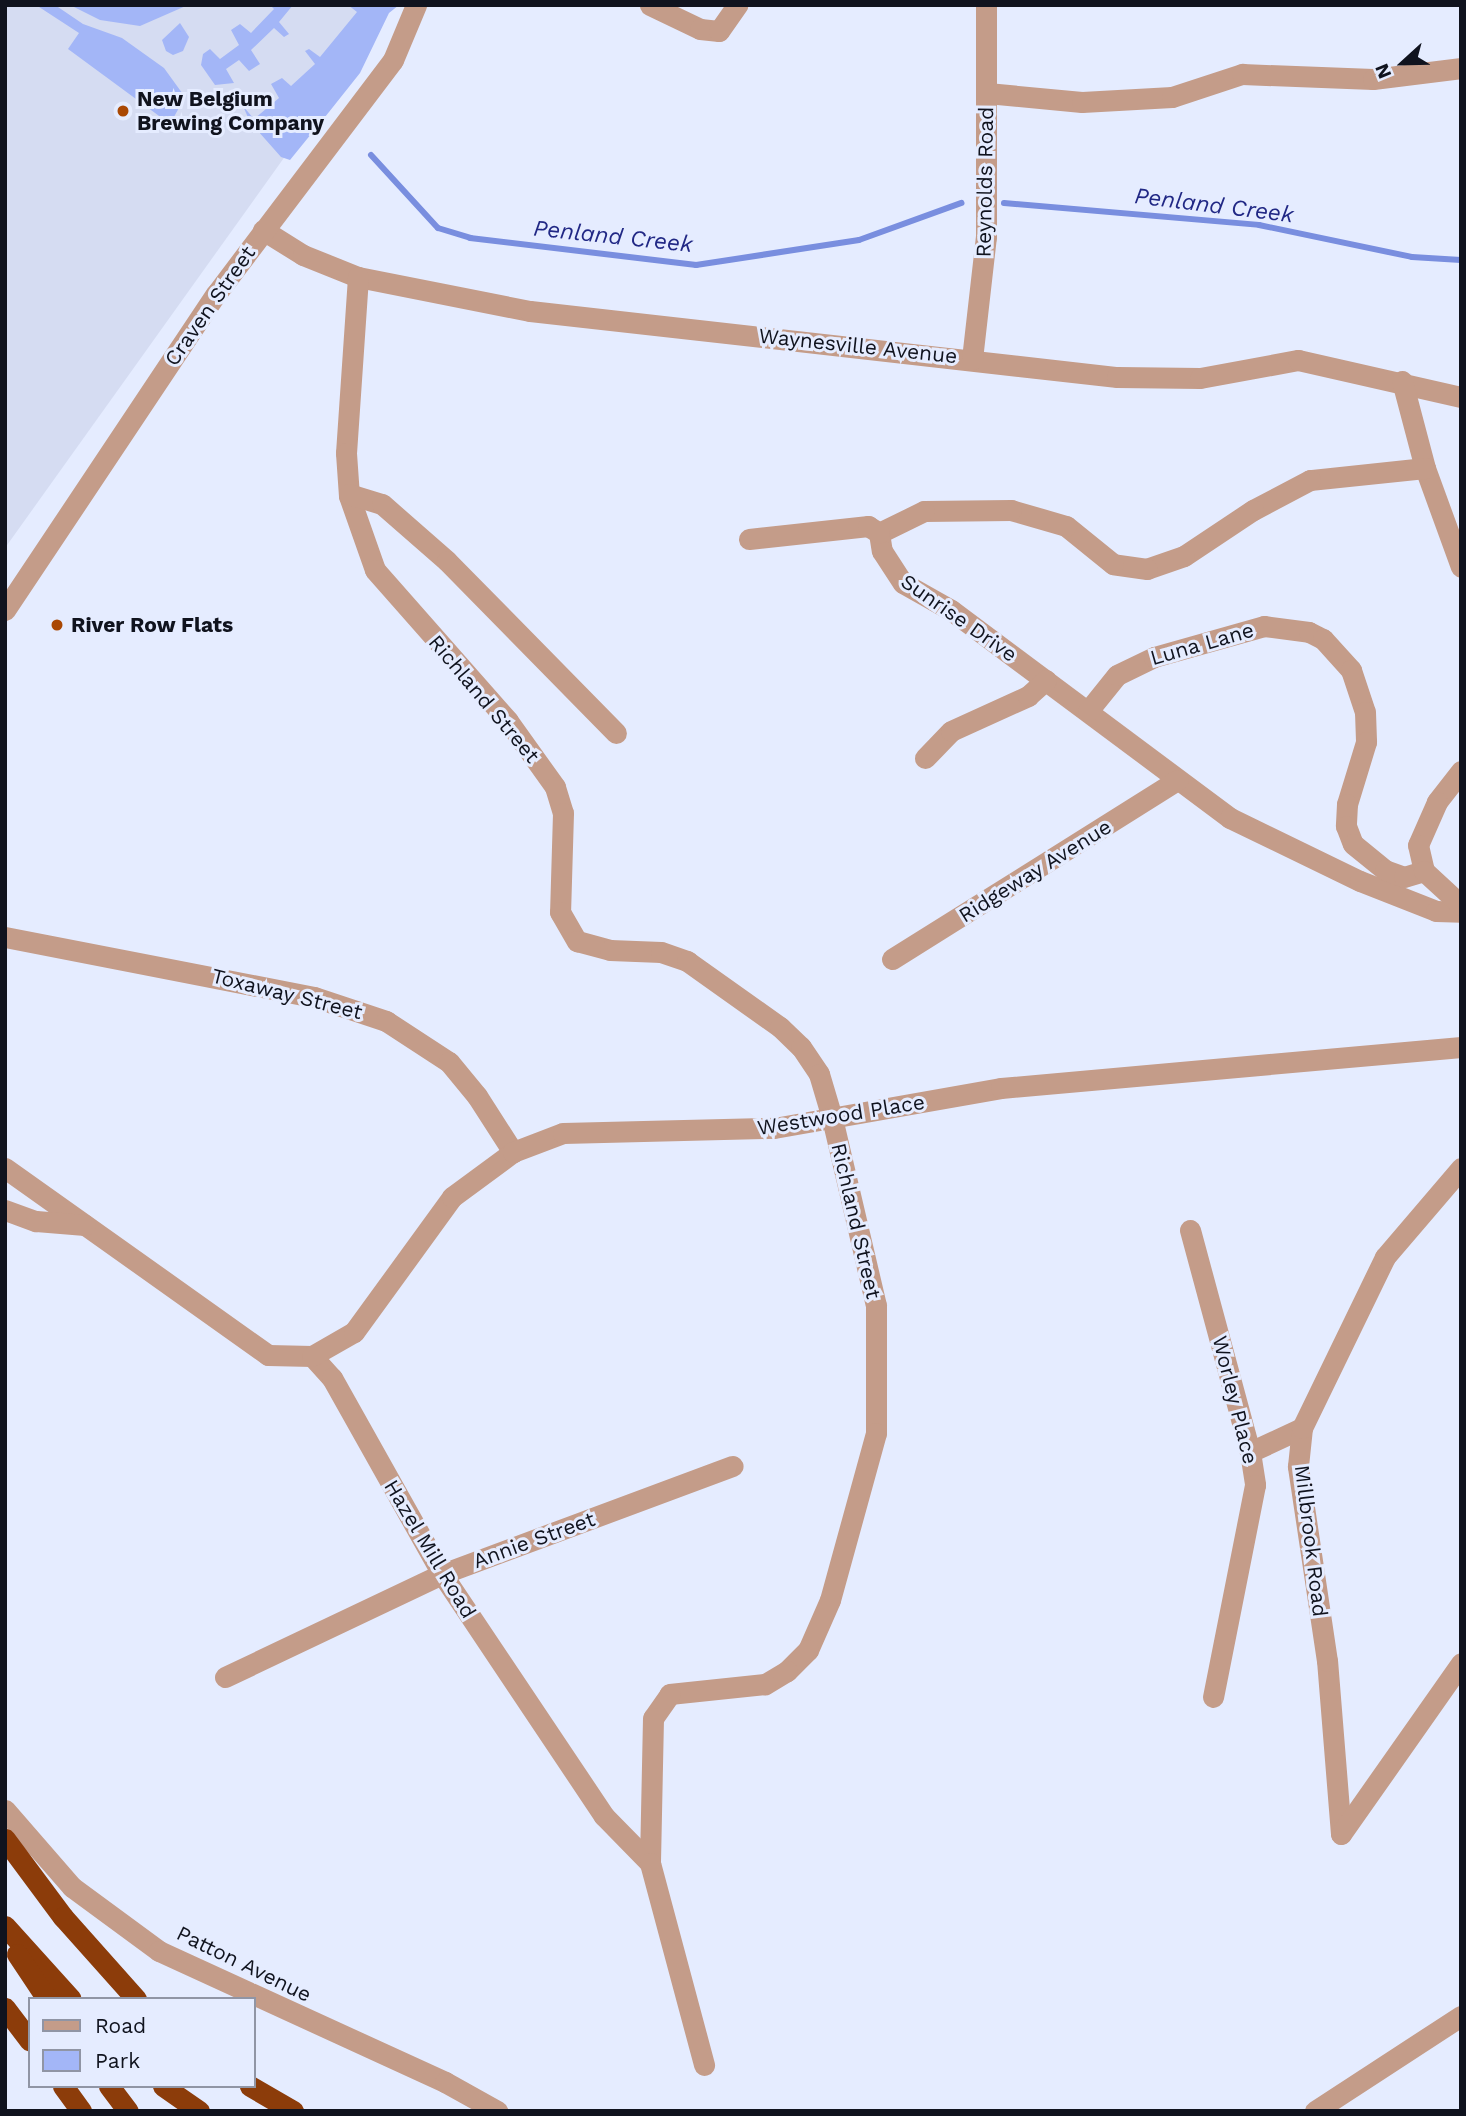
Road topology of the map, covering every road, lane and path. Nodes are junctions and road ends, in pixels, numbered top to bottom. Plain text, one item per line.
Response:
1 (416, 5) edge
2 (650, 5) edge
3 (986, 5) edge
4 (739, 6) edge
5 (1461, 68) edge
6 (987, 93) junction
7 (264, 230) junction
8 (358, 277) junction
9 (972, 359) junction
10 (1402, 381) junction
11 (1461, 397) edge
12 (1425, 468) junction
13 (349, 494) junction
14 (879, 533) junction
15 (750, 539) dead end
16 (1461, 567) edge
17 (5, 610) edge
18 (1046, 680) junction
19 (1088, 711) junction
20 (616, 733) dead end
21 (925, 758) dead end
22 (1461, 771) edge
23 (1177, 780) junction
24 (1424, 872) junction
25 (1461, 905) edge
26 (1461, 912) edge
27 (5, 937) edge
28 (892, 959) dead end
29 (1461, 1047) edge
30 (832, 1118) junction
31 (513, 1152) junction
32 (5, 1168) edge
33 (1461, 1168) edge
34 (5, 1210) edge
35 (88, 1225) junction
36 (1190, 1230) dead end
37 (312, 1356) junction
38 (1302, 1428) junction
39 (1250, 1452) junction
40 (733, 1466) dead end
41 (442, 1574) junction
42 (1461, 1663) edge
43 (225, 1677) dead end
44 (1213, 1697) dead end
45 (5, 1810) edge
46 (5, 1839) edge
47 (650, 1863) junction
48 (5, 1926) edge
49 (5, 1937) edge
50 (46, 1997) edge
51 (69, 1997) edge
52 (134, 1997) edge
53 (5, 2008) edge
54 (1461, 2016) edge
55 (28, 2038) edge
56 (704, 2065) dead end
57 (64, 2088) edge
58 (111, 2088) edge
59 (166, 2088) edge
60 (253, 2088) edge
61 (81, 2111) edge
62 (128, 2111) edge
63 (199, 2111) edge
64 (293, 2111) edge
65 (497, 2111) edge
66 (1315, 2111) edge

1 - 7 street, Craven Street
2 - 4 street
3 - 6 street, Reynolds Road
5 - 6 street
6 - 9 street, Reynolds Road
7 - 8 street, Waynesville Avenue
7 - 17 street, Craven Street
8 - 9 street, Waynesville Avenue
8 - 13 street, Richland Street
9 - 10 street, Waynesville Avenue
10 - 11 street, Waynesville Avenue
10 - 12 street
12 - 14 street
12 - 16 street
13 - 20 street
13 - 30 street, Richland Street
14 - 15 street
14 - 18 street, Sunrise Drive
18 - 19 street, Sunrise Drive
18 - 21 street
19 - 23 street, Sunrise Drive
19 - 24 street, Luna Lane
22 - 24 street
23 - 26 street, Sunrise Drive
23 - 28 street, Ridgeway Avenue
24 - 25 street
27 - 31 street, Toxaway Street
29 - 30 street, Westwood Place
30 - 31 street, Westwood Place
30 - 47 street, Richland Street
31 - 37 street, Westwood Place
32 - 35 street
33 - 38 street, Millbrook Road
34 - 35 street
35 - 37 street
36 - 39 street, Worley Place
37 - 41 street, Hazel Mill Road
38 - 39 street
38 - 42 street, Millbrook Road
39 - 44 street, Worley Place
40 - 41 street, Annie Street
41 - 43 street, Annie Street
41 - 47 street, Hazel Mill Road
45 - 65 street, Patton Avenue
46 - 52 highway
47 - 56 street, Hazel Mill Road
48 - 51 highway
49 - 50 highway
53 - 55 highway
54 - 66 street
57 - 61 highway
58 - 62 highway
59 - 63 highway
60 - 64 highway

